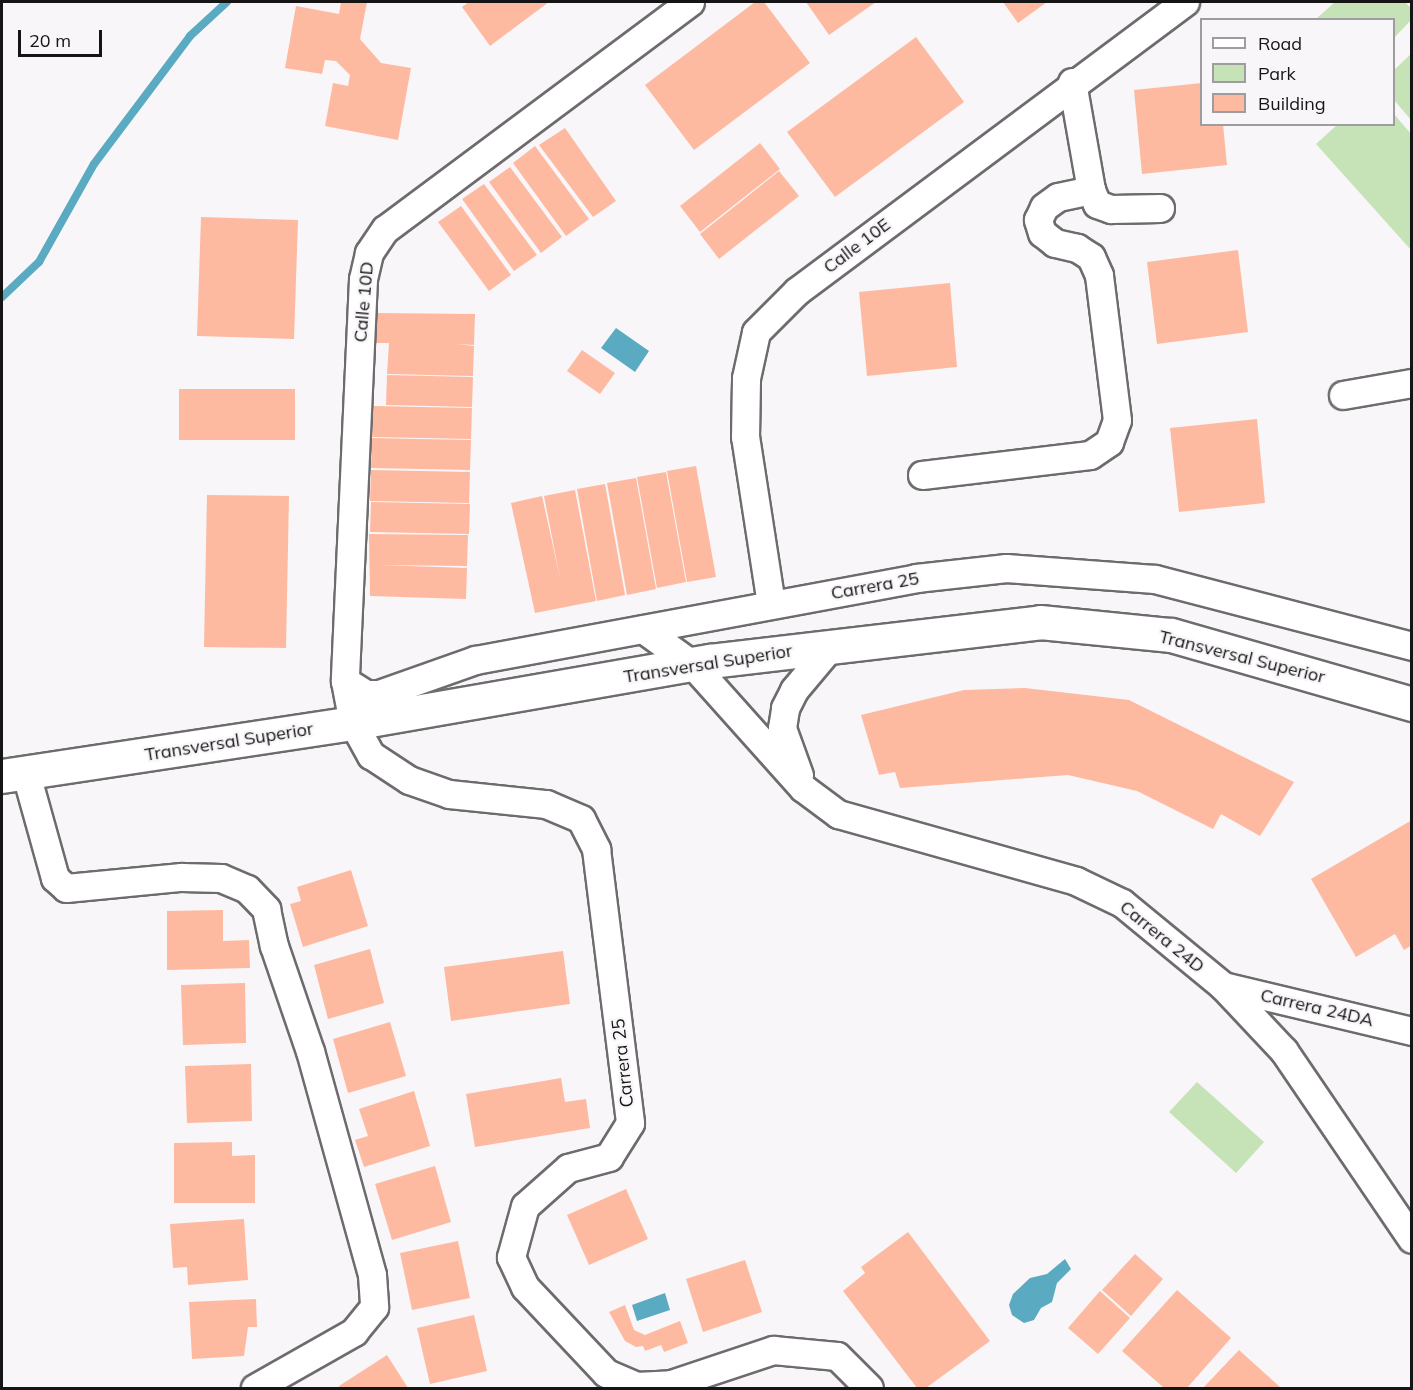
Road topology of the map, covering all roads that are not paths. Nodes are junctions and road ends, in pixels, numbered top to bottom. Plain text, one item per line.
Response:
1 (690, 2) edge
2 (1185, 2) edge
3 (1072, 82) junction
4 (1091, 190) junction
5 (1160, 208) dead end
6 (1412, 383) edge
7 (1343, 395) dead end
8 (922, 475) dead end
9 (771, 604) junction
10 (643, 629) junction
11 (831, 646) junction
12 (1412, 646) edge
13 (693, 664) junction
14 (345, 681) junction
15 (1412, 704) edge
16 (353, 723) junction
17 (14, 775) edge
18 (803, 788) junction
19 (1223, 986) junction
20 (1412, 1031) edge
21 (1412, 1239) edge
22 (255, 1389) edge
23 (869, 1389) edge

1 - 14 street, Calle 10D
2 - 3 street, Calle 10E
3 - 4 street
3 - 9 street, Calle 10E
4 - 5 street
4 - 8 street
6 - 7 street
9 - 10 street, Carrera 25
9 - 12 street, Carrera 25
10 - 13 street, Carrera 24D
10 - 14 street, Carrera 25
11 - 13 main road, Transversal Superior
11 - 15 main road, Transversal Superior
11 - 18 street
13 - 16 main road, Transversal Superior
13 - 18 street, Carrera 24D
14 - 16 street, Calle 10D
16 - 17 main road, Transversal Superior
16 - 23 street, Carrera 25
17 - 22 street
18 - 19 street, Carrera 24D
19 - 20 street, Carrera 24DA
19 - 21 street, Carrera 24D

